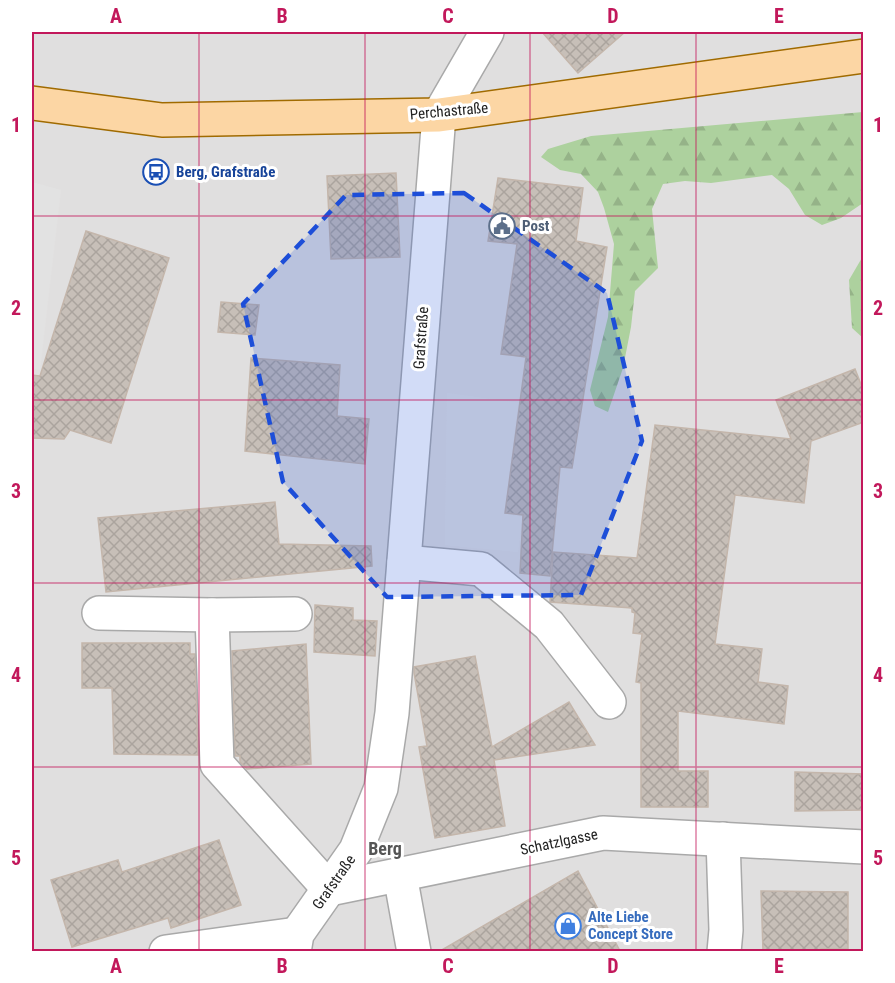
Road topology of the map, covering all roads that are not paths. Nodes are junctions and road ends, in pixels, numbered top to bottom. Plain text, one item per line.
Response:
1 (487, 32) edge
2 (864, 56) edge
3 (32, 103) edge
4 (439, 115) junction
5 (404, 562) junction
6 (99, 612) dead end
7 (295, 614) dead end
8 (212, 615) junction
9 (609, 702) dead end
10 (723, 839) junction
11 (864, 847) edge
12 (400, 875) junction
13 (330, 889) junction
14 (296, 943) edge
15 (166, 951) edge
16 (414, 951) edge
17 (724, 951) edge

1 - 4 street
2 - 4 main road, Perchastraße
3 - 4 main road, Perchastraße
4 - 5 street, Grafstraße
5 - 9 street
5 - 13 street, Grafstraße
6 - 8 street
7 - 8 street
8 - 13 street
10 - 11 street, Schatzlgasse
10 - 12 street, Schatzlgasse
10 - 17 street
12 - 13 street, Schatzlgasse
12 - 16 street
13 - 14 street, Grafstraße
14 - 15 street

